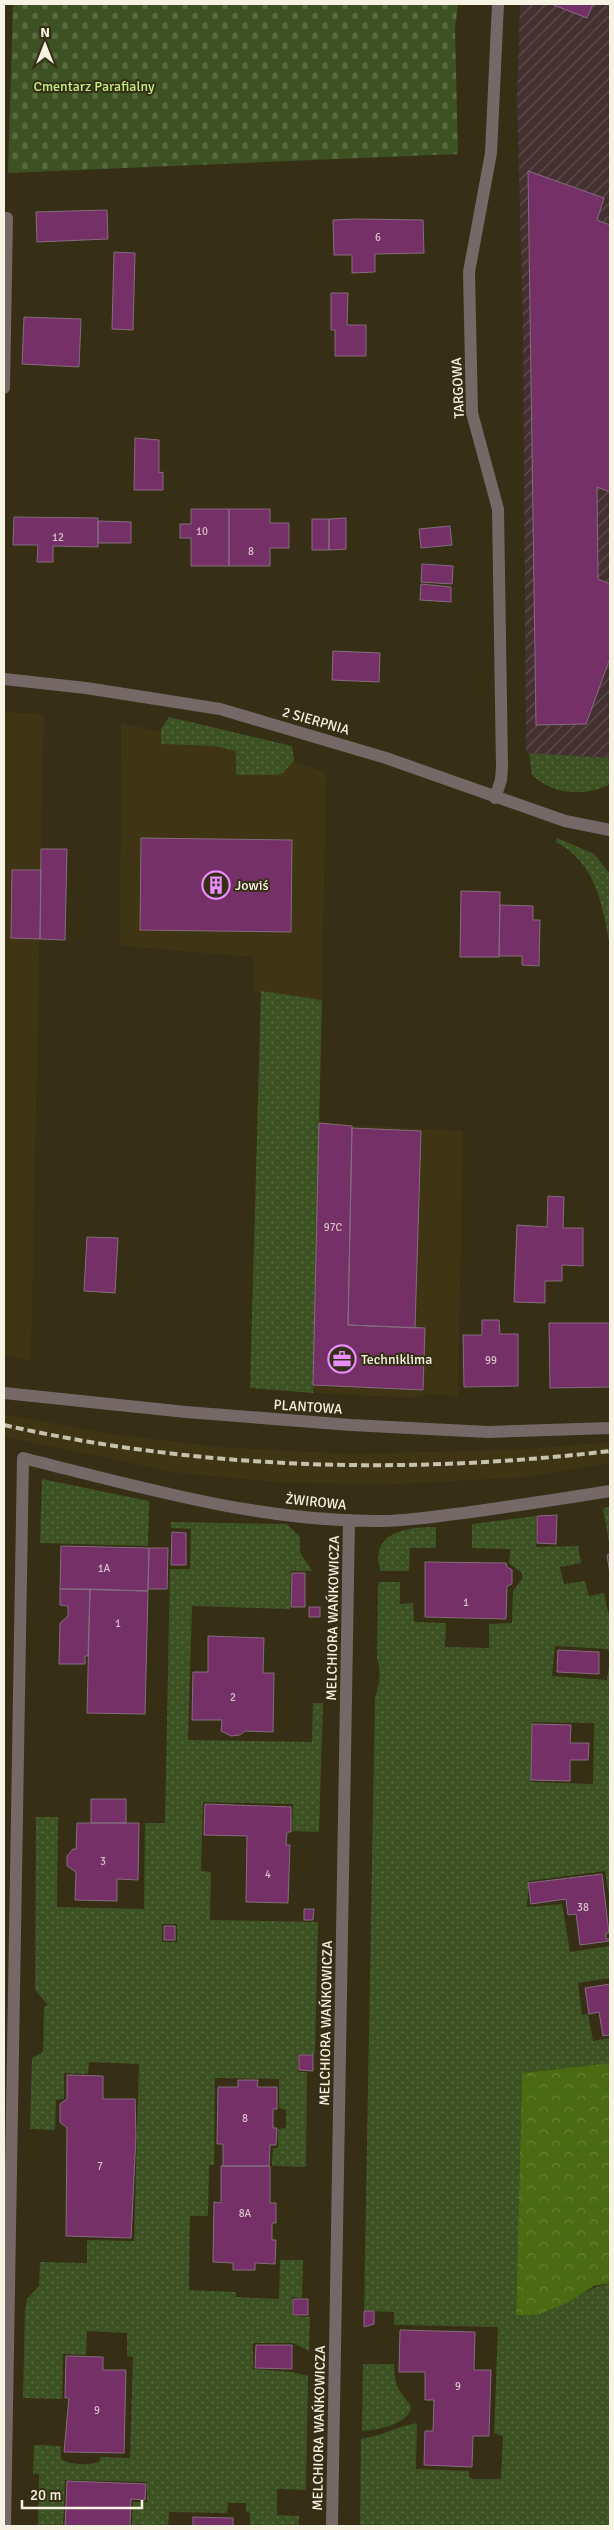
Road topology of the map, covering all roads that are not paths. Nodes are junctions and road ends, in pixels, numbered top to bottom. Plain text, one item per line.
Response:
1 (498, 4) edge
2 (7, 218) dead end
3 (4, 388) edge
4 (4, 679) edge
5 (496, 798) junction
6 (610, 830) edge
7 (4, 1393) edge
8 (610, 1428) edge
9 (610, 1491) edge
10 (349, 1520) junction
11 (5, 2526) edge
12 (332, 2526) edge

1 - 5 street, TARGOWA
2 - 3 street
4 - 5 street, 2 SIERPNIA
5 - 6 street, 2 SIERPNIA
7 - 8 street, PLANTOWA
9 - 10 street, ŻWIROWA
10 - 11 street, ŻWIROWA
10 - 12 street, MELCHIORA WAŃKOWICZA

